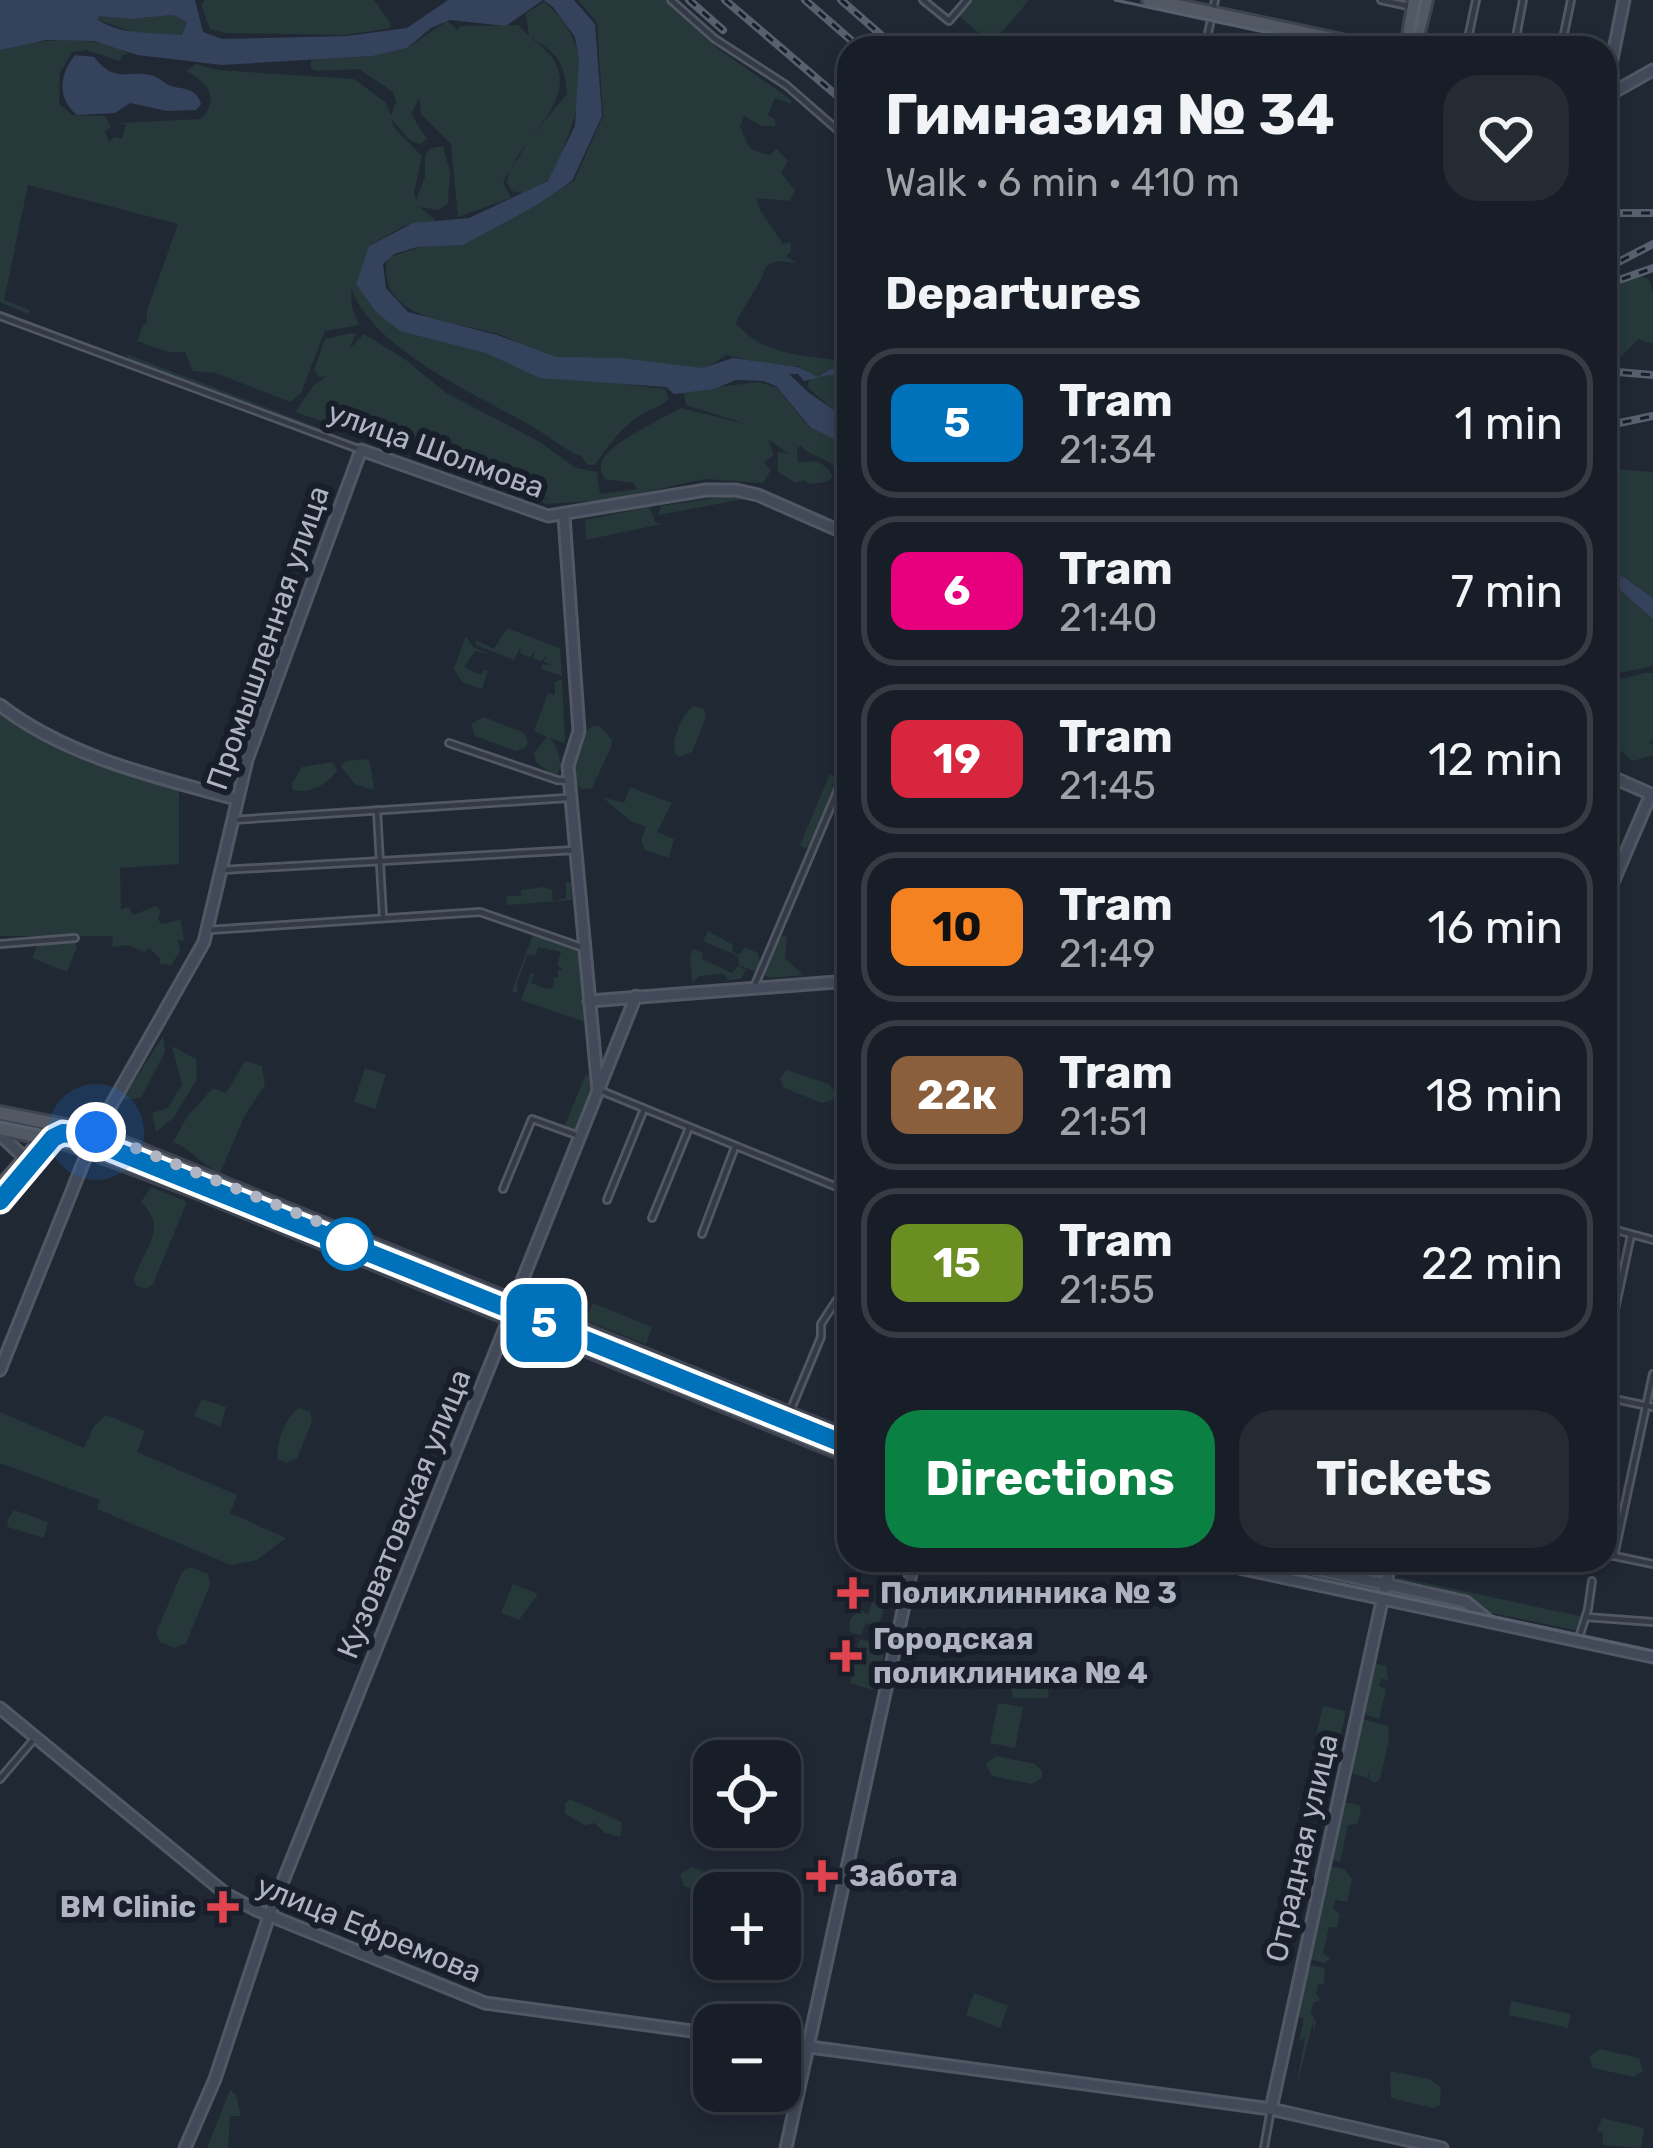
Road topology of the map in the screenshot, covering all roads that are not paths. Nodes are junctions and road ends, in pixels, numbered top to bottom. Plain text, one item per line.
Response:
1 (671, 0) edge
2 (923, 0) edge
3 (967, 0) edge
4 (1149, 0) edge
5 (1381, 0) edge
6 (1476, 0) edge
7 (1523, 0) edge
8 (1571, 0) edge
9 (1624, 0) edge
10 (1418, 2) edge
11 (1214, 7) edge
12 (1327, 36) edge
13 (1412, 36) edge
14 (1468, 36) edge
15 (1516, 36) edge
16 (1564, 36) edge
17 (1617, 36) edge
18 (1653, 70) edge
19 (1617, 89) edge
20 (837, 130) edge
21 (0, 316) edge
22 (361, 450) junction
23 (564, 516) junction
24 (837, 530) edge
25 (0, 705) edge
26 (449, 743) dead end
27 (1617, 779) edge
28 (569, 781) junction
29 (837, 792) edge
30 (1652, 795) edge
31 (571, 797) junction
32 (236, 799) junction
33 (377, 810) junction
34 (232, 820) junction
35 (576, 850) junction
36 (378, 861) junction
37 (222, 870) junction
38 (1617, 874) edge
39 (383, 917) junction
40 (209, 930) junction
41 (75, 938) dead end
42 (0, 944) edge
43 (584, 947) junction
44 (837, 982) edge
45 (754, 987) junction
46 (636, 996) junction
47 (589, 1001) junction
48 (594, 1052) junction
49 (612, 1055) junction
50 (598, 1090) junction
51 (644, 1109) junction
52 (0, 1113) edge
53 (77, 1126) junction
54 (689, 1128) junction
55 (0, 1131) edge
56 (96, 1132) junction
57 (579, 1137) junction
58 (46, 1138) junction
59 (735, 1147) junction
60 (88, 1151) junction
61 (25, 1157) junction
62 (0, 1186) edge
63 (837, 1187) edge
64 (503, 1190) dead end
65 (608, 1200) dead end
66 (652, 1218) dead end
67 (1617, 1231) edge
68 (702, 1234) dead end
69 (1630, 1235) junction
70 (1653, 1240) edge
71 (1617, 1298) edge
72 (837, 1299) edge
73 (514, 1301) junction
74 (509, 1318) junction
75 (0, 1370) edge
76 (1653, 1374) edge
77 (1617, 1400) edge
78 (1649, 1407) edge
79 (789, 1414) junction
80 (837, 1433) edge
81 (837, 1451) edge
82 (1617, 1543) edge
83 (1617, 1557) edge
84 (1653, 1564) edge
85 (911, 1572) edge
86 (1257, 1572) edge
87 (1331, 1572) edge
88 (1388, 1572) edge
89 (1592, 1581) dead end
90 (1386, 1584) junction
91 (1382, 1599) junction
92 (1586, 1616) junction
93 (1653, 1622) edge
94 (1493, 1624) junction
95 (1577, 1641) junction
96 (1653, 1657) edge
97 (0, 1708) edge
98 (35, 1738) junction
99 (0, 1779) edge
100 (269, 1916) junction
101 (693, 2031) edge
102 (801, 2046) edge
103 (808, 2047) junction
104 (1270, 2109) junction
105 (185, 2148) edge
106 (786, 2148) edge
107 (1264, 2148) edge
108 (1442, 2148) edge

1 - 20 street
2 - 3 street
4 - 11 main road
5 - 10 street
6 - 14 street
7 - 15 street
8 - 16 street
9 - 17 street
10 - 13 main road
11 - 12 main road
18 - 19 street
21 - 22 street, улица Шолмова
22 - 23 street, улица Шолмова
22 - 32 street, Промышленная улица
23 - 24 street, улица Шолмова
23 - 28 street
25 - 32 street
26 - 28 street
27 - 30 street
28 - 31 street
29 - 45 street
30 - 38 street
31 - 33 street
31 - 35 street
32 - 34 street, Промышленная улица
33 - 34 street
33 - 36 street
34 - 37 street, Промышленная улица
35 - 36 street
35 - 43 street
36 - 37 street
36 - 39 street
37 - 40 street, Промышленная улица
39 - 40 street
39 - 43 street
40 - 56 street, Промышленная улица
41 - 42 street
43 - 47 street
44 - 45 street
45 - 46 street
46 - 47 street
46 - 49 street, Кузоватовская улица
47 - 48 street
48 - 49 street
48 - 50 street
49 - 50 street, Кузоватовская улица
50 - 51 street
50 - 57 street, Кузоватовская улица
51 - 54 street
51 - 65 street
52 - 53 main road
53 - 56 main road
53 - 58 street
54 - 59 street
54 - 66 street
55 - 58 main road
55 - 61 street
56 - 60 main road, Промышленная улица
56 - 73 main road
57 - 64 street
57 - 73 street, Кузоватовская улица
58 - 60 main road
58 - 61 street
59 - 63 street
59 - 68 street
60 - 74 main road
60 - 75 street, Промышленная улица
61 - 62 street
67 - 69 street
69 - 70 street
69 - 71 street
72 - 79 street
73 - 74 main road, Кузоватовская улица
73 - 79 main road
74 - 81 main road
74 - 100 street, Кузоватовская улица
76 - 78 street
77 - 78 street
78 - 82 street
79 - 80 main road
83 - 84 street
85 - 103 street
86 - 91 street
87 - 90 street
88 - 90 street, Отрадная улица
89 - 92 street
90 - 91 street, Отрадная улица
90 - 94 street
91 - 94 street
91 - 104 street, Отрадная улица
92 - 93 street
92 - 95 street
94 - 95 street
95 - 96 street
97 - 98 street, улица Ефремова
98 - 99 street
98 - 100 street, улица Ефремова
100 - 101 street, улица Ефремова
100 - 105 street, Кузоватовская улица
102 - 103 street
103 - 104 street
103 - 106 street
104 - 107 street, Отрадная улица
104 - 108 street

